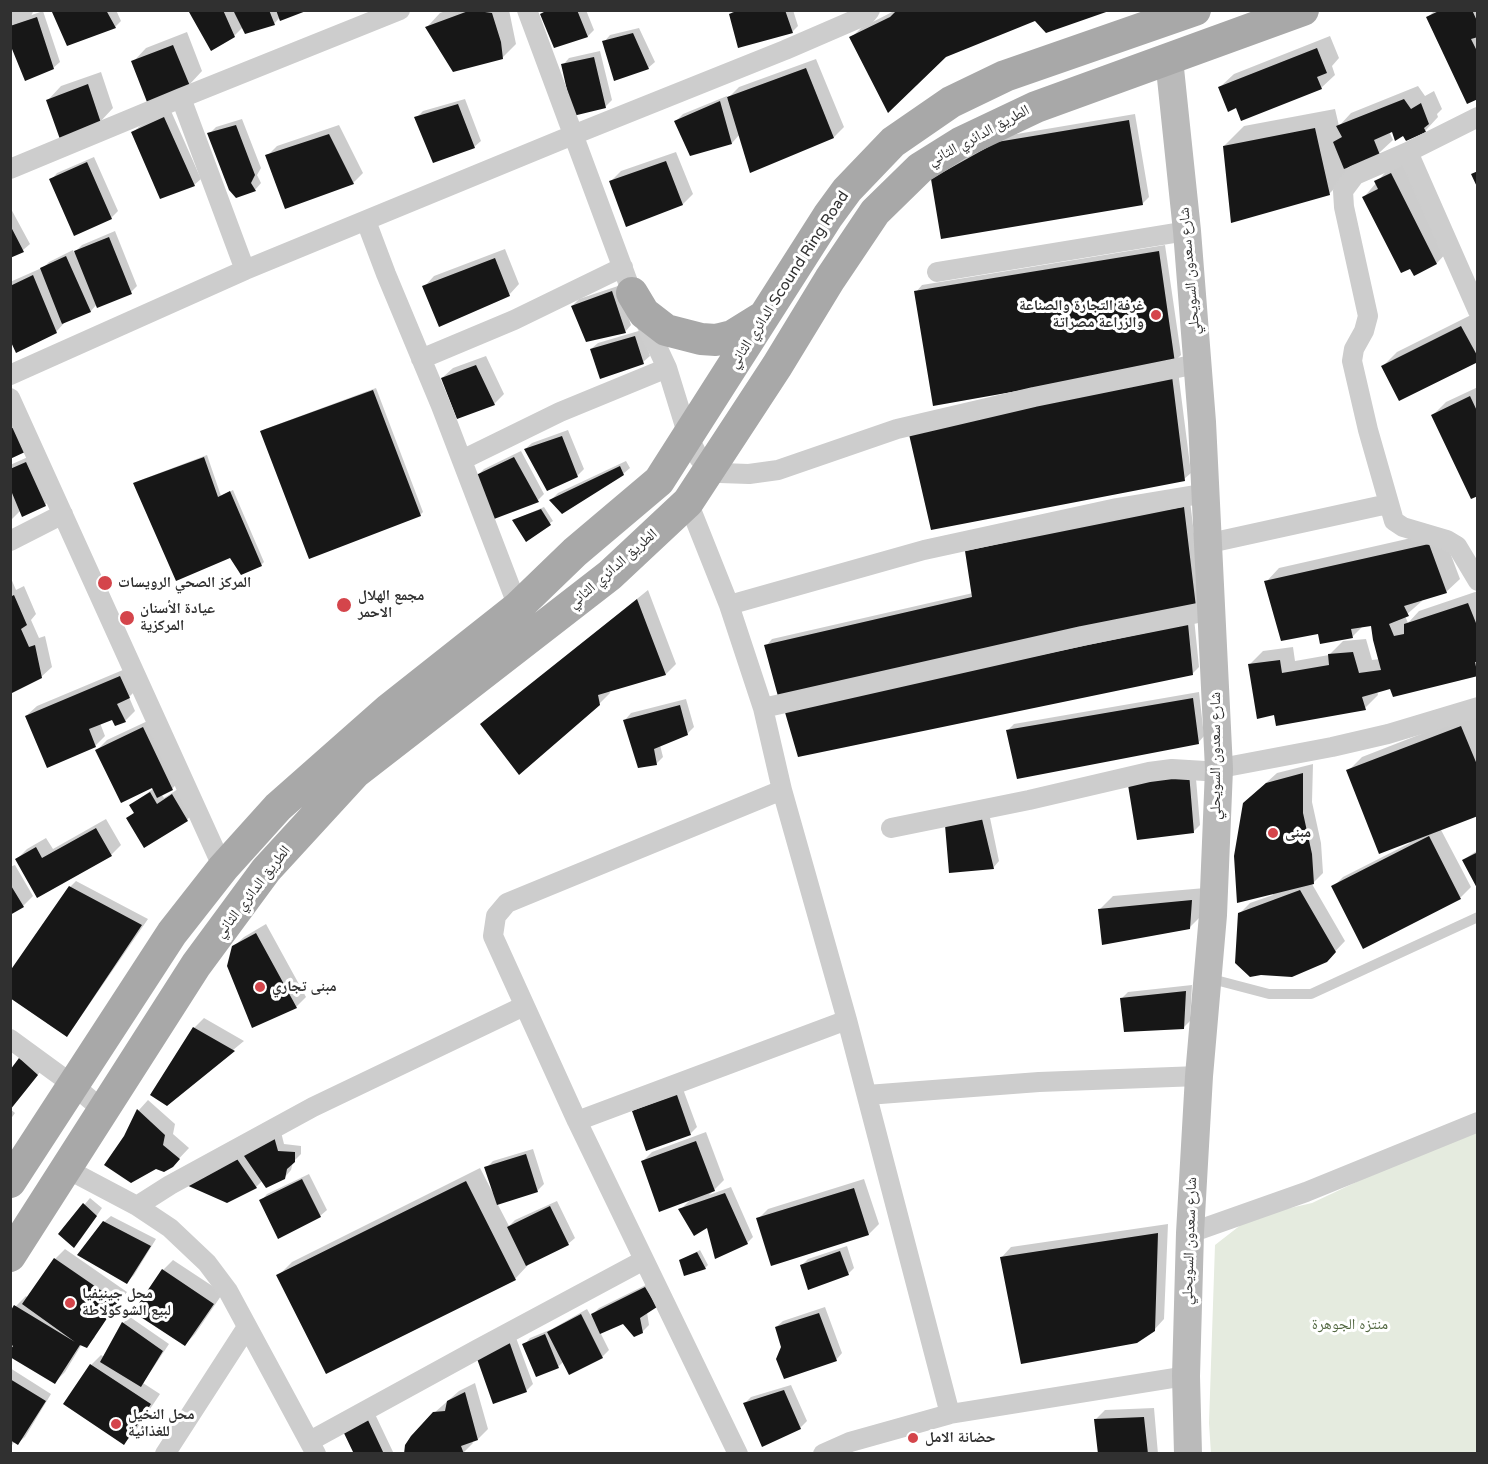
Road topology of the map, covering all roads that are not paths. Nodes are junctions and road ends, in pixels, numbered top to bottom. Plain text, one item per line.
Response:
1 (23, 10) edge
2 (400, 10) edge
3 (526, 10) edge
4 (870, 10) edge
5 (1195, 10) edge
6 (1303, 10) edge
7 (10, 15) edge
8 (1164, 16) edge
9 (1169, 59) junction
10 (181, 98) junction
11 (1478, 117) edge
12 (573, 135) junction
13 (1408, 152) junction
14 (10, 169) edge
15 (366, 221) junction
16 (1187, 231) junction
17 (245, 270) junction
18 (937, 272) dead end
19 (628, 280) junction
20 (1478, 311) edge
21 (761, 318) junction
22 (421, 359) junction
23 (1197, 364) junction
24 (667, 368) junction
25 (10, 375) edge
26 (10, 398) edge
27 (688, 436) junction
28 (462, 460) junction
29 (710, 471) junction
30 (1207, 493) junction
31 (688, 502) junction
32 (1388, 504) junction
33 (63, 514) junction
34 (10, 541) edge
35 (1210, 543) junction
36 (1478, 581) edge
37 (729, 605) junction
38 (518, 607) junction
39 (1213, 610) junction
40 (763, 708) junction
41 (1475, 713) edge
42 (1219, 769) junction
43 (782, 790) junction
44 (891, 828) dead end
45 (222, 868) junction
46 (1478, 917) edge
47 (1208, 978) junction
48 (524, 1006) junction
49 (847, 1020) junction
50 (10, 1039) edge
51 (1199, 1076) junction
52 (73, 1085) junction
53 (867, 1095) junction
54 (104, 1111) junction
55 (577, 1121) junction
56 (1478, 1122) edge
57 (67, 1169) junction
58 (10, 1182) edge
59 (137, 1206) junction
60 (1190, 1233) junction
61 (10, 1256) edge
62 (644, 1260) junction
63 (247, 1327) junction
64 (1186, 1376) junction
65 (950, 1414) junction
66 (313, 1448) edge
67 (165, 1454) edge
68 (738, 1454) edge
69 (823, 1454) edge
70 (1188, 1454) edge

1 - 7 street
2 - 10 street
3 - 12 street
4 - 12 street
5 - 8 main road, الدائري الثاني Scound Ring Road
6 - 9 main road, الطريق الدائري الثاني
8 - 21 main road, الدائري الثاني Scound Ring Road
9 - 16 main road, شارع سعدون السويحلي
9 - 29 main road, الطريق الدائري الثاني
10 - 14 street
10 - 17 street
11 - 13 street
12 - 15 street
12 - 19 street
13 - 20 street
13 - 32 street
15 - 17 street
15 - 22 street
16 - 18 street
16 - 23 main road, شارع سعدون السويحلي
17 - 25 street
19 - 21 main road
19 - 22 street
19 - 24 street
21 - 27 main road, الدائري الثاني Scound Ring Road
22 - 28 street
23 - 29 street
23 - 30 main road, شارع سعدون السويحلي
24 - 27 street
24 - 28 street
26 - 33 street
27 - 29 street
27 - 38 main road
28 - 38 street
29 - 31 main road, الطريق الدائري الثاني
30 - 35 main road, شارع سعدون السويحلي
30 - 37 street
31 - 37 street
31 - 54 main road, الطريق الدائري الثاني
32 - 35 street
32 - 36 street
33 - 34 street
33 - 45 street
35 - 39 main road, شارع سعدون السويحلي
37 - 40 street
38 - 45 main road
39 - 40 street
39 - 42 main road, شارع سعدون السويحلي
40 - 43 street
41 - 42 street
42 - 44 street
42 - 47 main road, شارع سعدون السويحلي
43 - 48 street
43 - 49 street
45 - 52 main road
46 - 47 lane
47 - 51 main road, شارع سعدون السويحلي
48 - 55 street
48 - 59 street
49 - 53 street
49 - 55 street
50 - 52 street
51 - 53 street
51 - 60 main road, شارع سعدون السويحلي
52 - 54 street
52 - 58 main road
53 - 65 street
54 - 57 main road, الطريق الدائري الثاني
55 - 62 street
56 - 60 street
57 - 59 street
57 - 61 main road, الطريق الدائري الثاني
59 - 63 street
60 - 64 main road, شارع سعدون السويحلي
62 - 66 street
62 - 68 street
63 - 66 street
63 - 67 street
64 - 65 street
64 - 70 main road, شارع سعدون السويحلي
65 - 69 street

